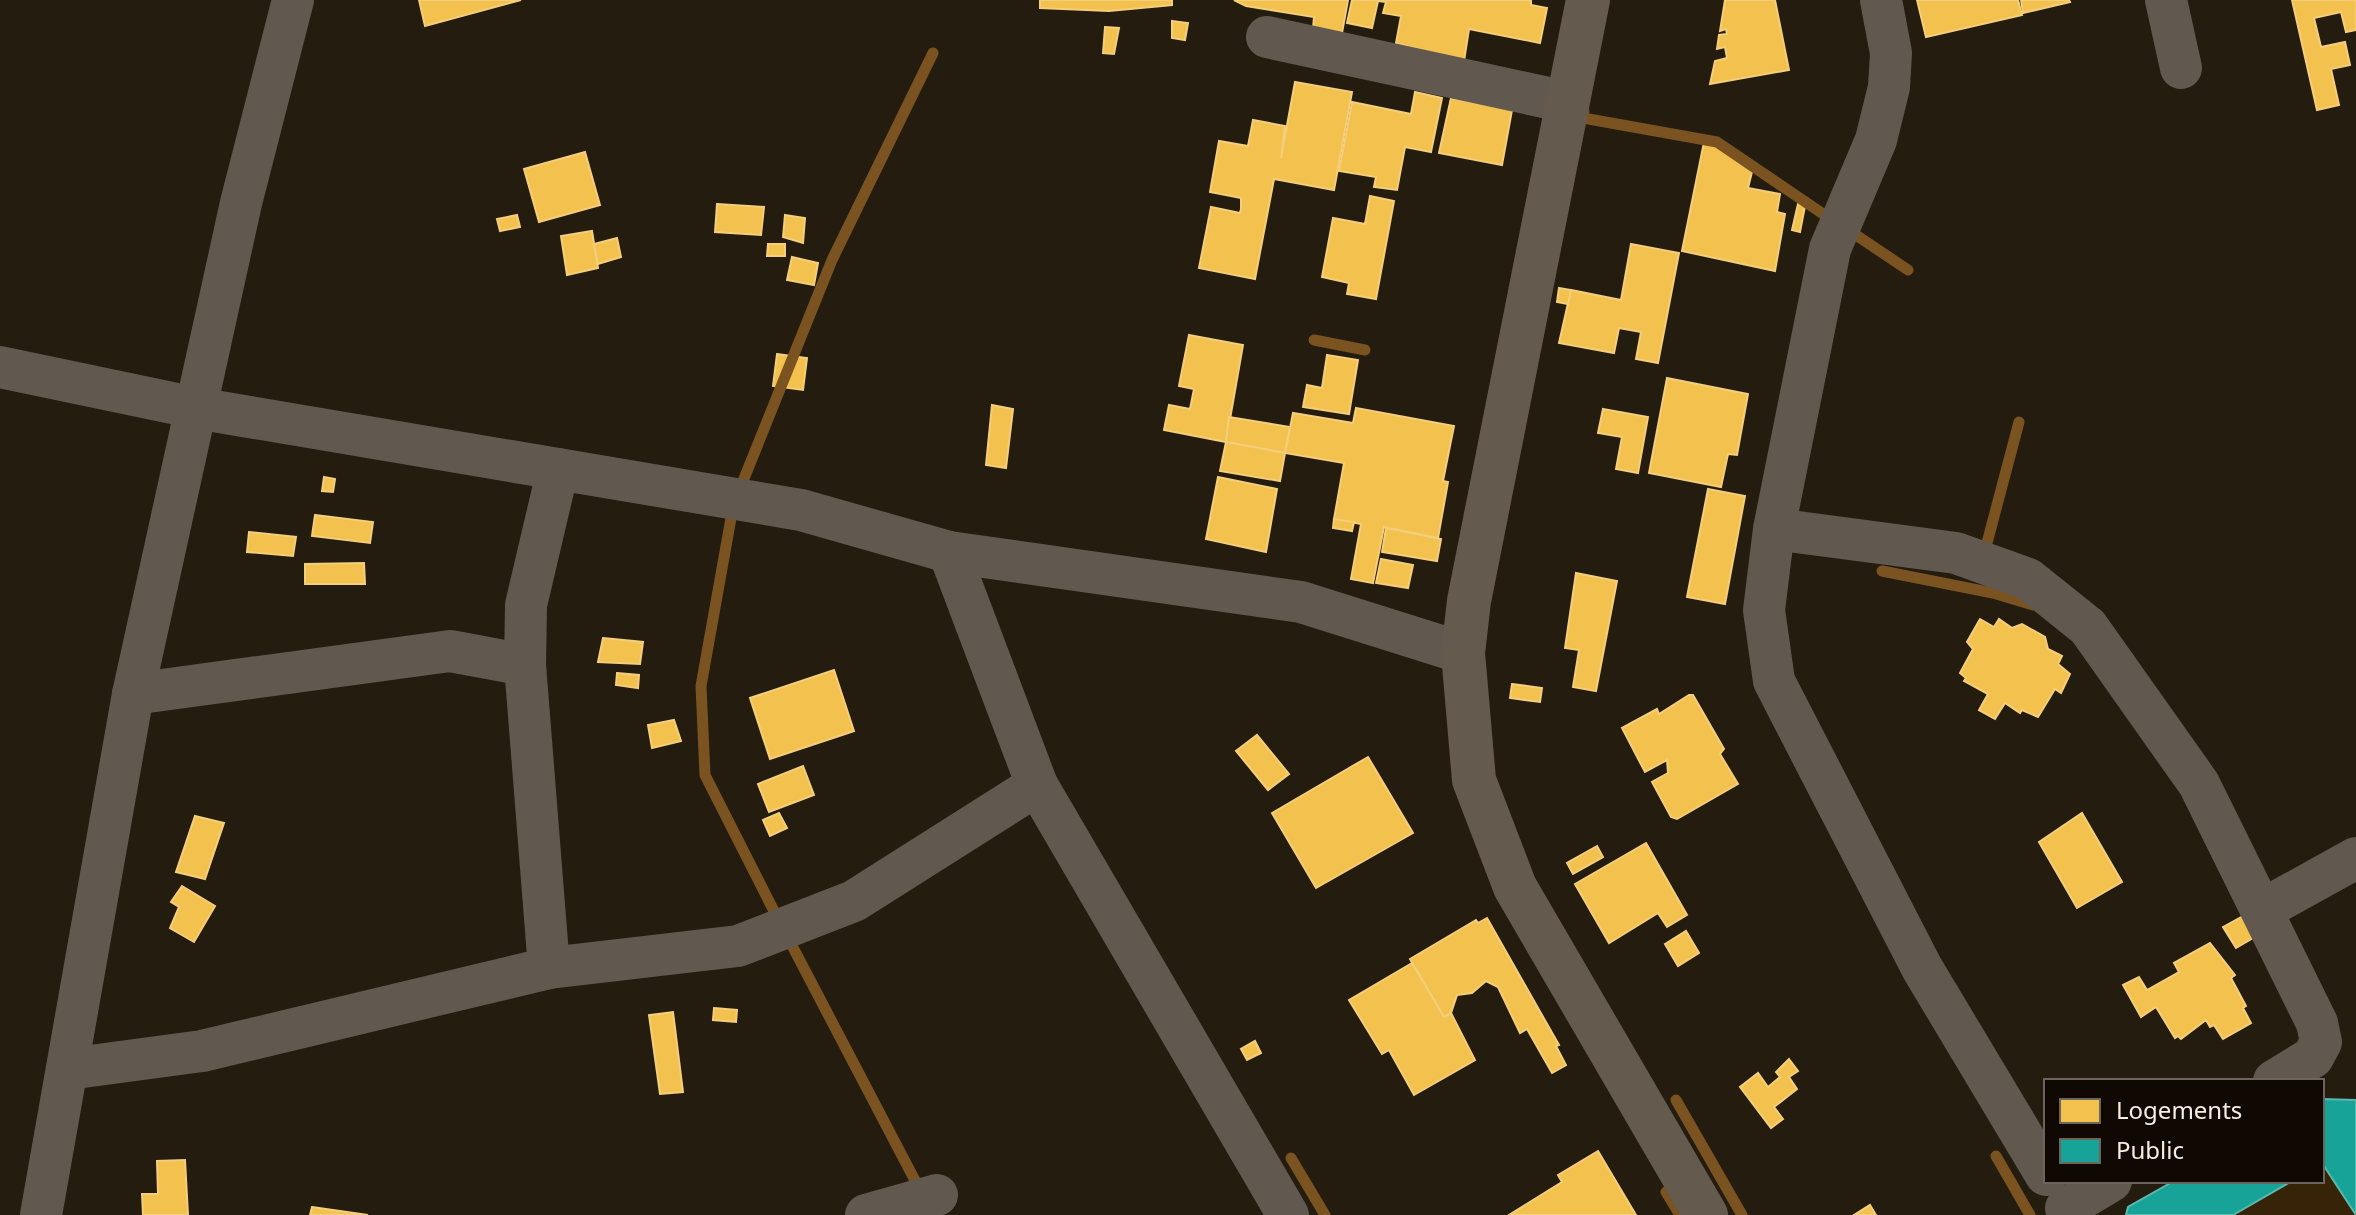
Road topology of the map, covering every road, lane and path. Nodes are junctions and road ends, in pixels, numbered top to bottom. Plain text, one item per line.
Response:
1 (293, 0) edge
2 (1588, 0) edge
3 (1881, 0) edge
4 (2166, 0) edge
5 (1267, 37) dead end
6 (2181, 68) dead end
7 (1567, 102) junction
8 (0, 367) edge
9 (196, 408) junction
10 (558, 469) junction
11 (1774, 529) junction
12 (949, 552) junction
13 (1463, 653) junction
14 (525, 665) junction
15 (133, 694) junction
16 (1037, 785) junction
17 (2356, 858) edge
18 (2262, 910) junction
19 (549, 968) junction
20 (68, 1069) junction
21 (2277, 1079) edge
22 (2044, 1172) edge
23 (2103, 1183) edge
24 (937, 1195) dead end
25 (2058, 1195) edge
26 (41, 1215) edge
27 (866, 1215) edge
28 (1288, 1215) edge
29 (1706, 1215) edge

1 - 9 street
2 - 7 main road
3 - 11 street
4 - 6 street
5 - 7 street
7 - 13 main road
8 - 9 street
9 - 10 street
9 - 15 street
10 - 12 street
10 - 14 street
11 - 18 street
11 - 22 street
12 - 13 street
12 - 16 street
13 - 29 main road
14 - 15 street
14 - 19 street
15 - 20 street
16 - 19 street
16 - 28 street
17 - 18 street
18 - 21 street
19 - 20 street
20 - 26 street
23 - 25 street
24 - 27 street

